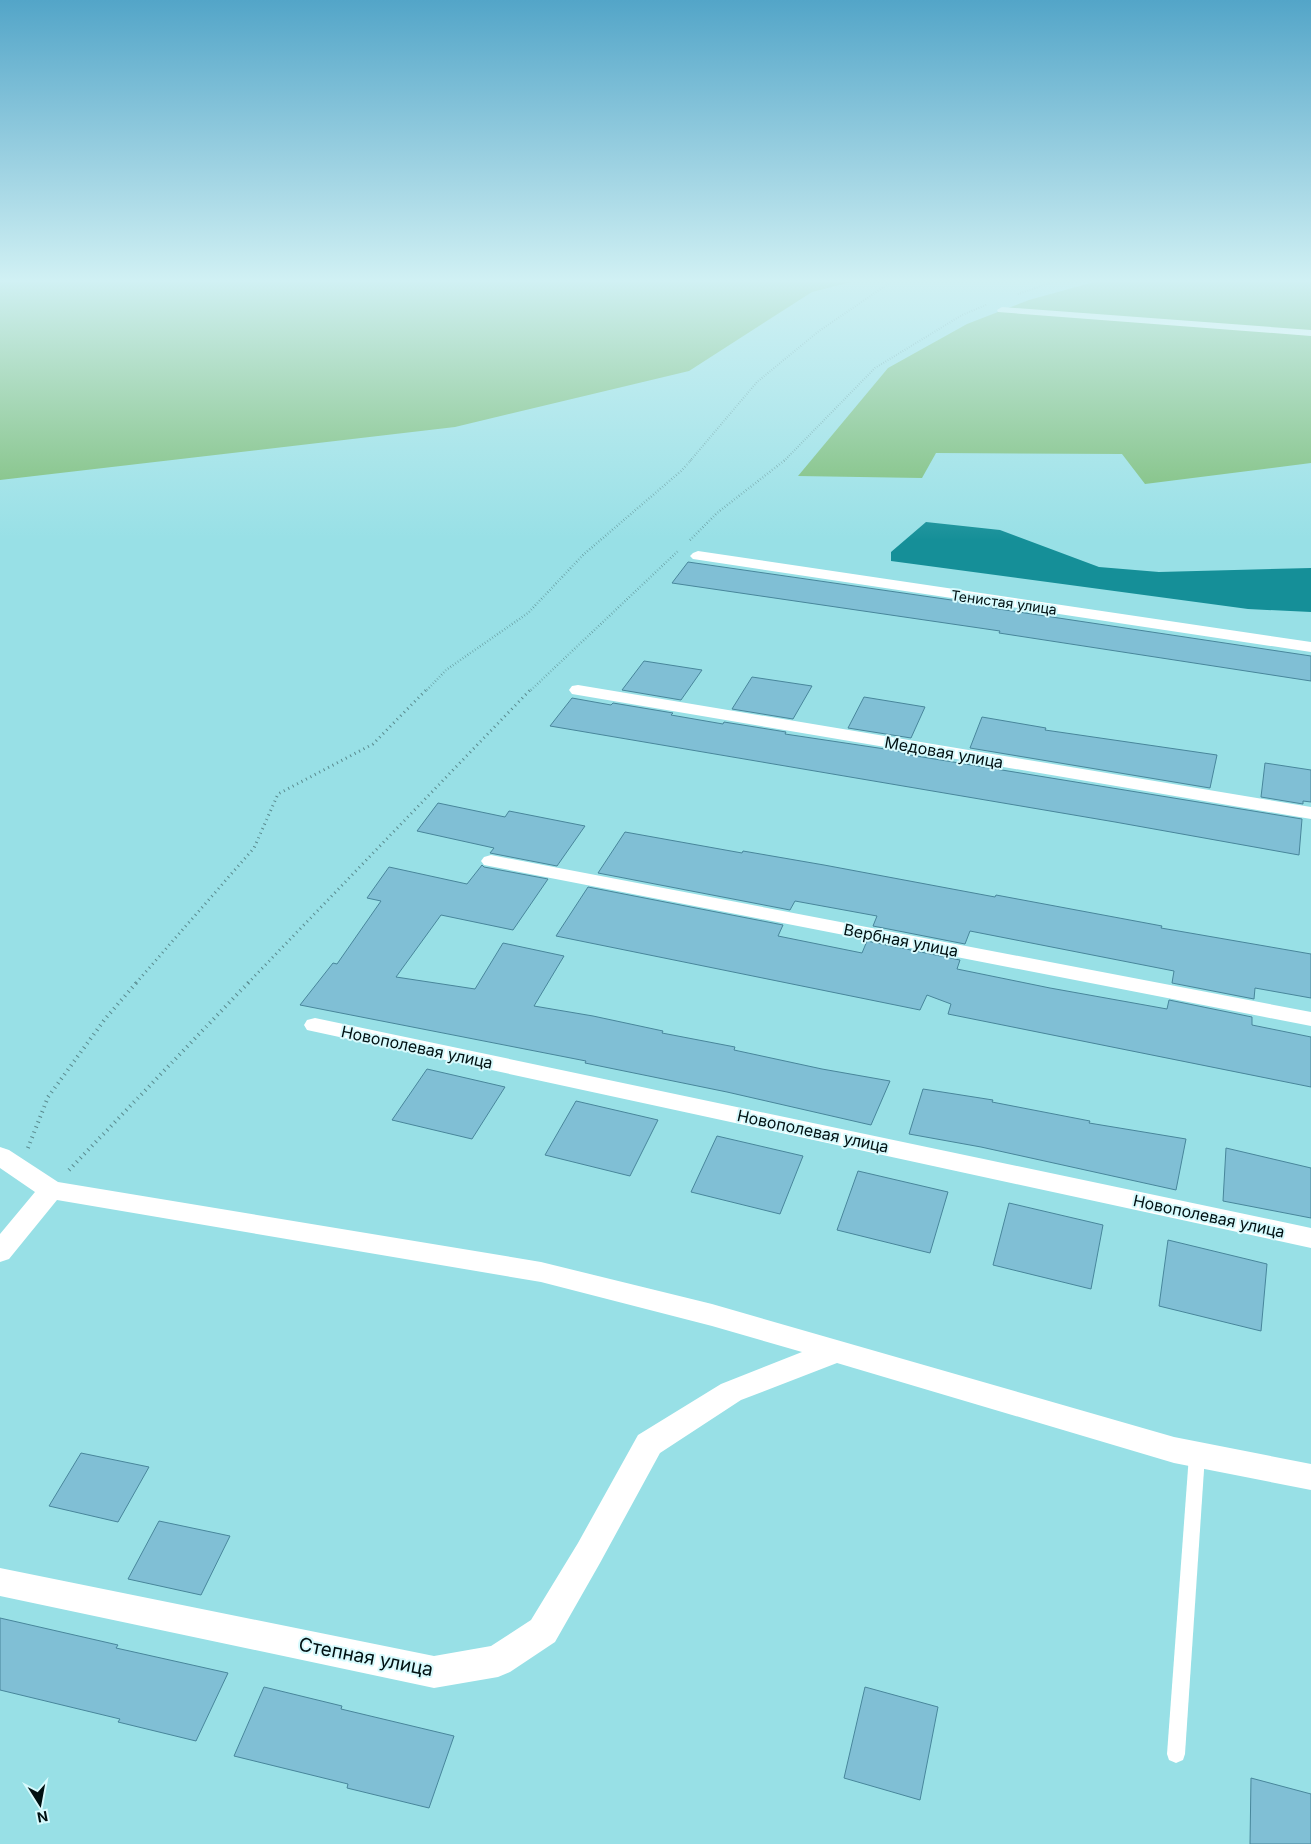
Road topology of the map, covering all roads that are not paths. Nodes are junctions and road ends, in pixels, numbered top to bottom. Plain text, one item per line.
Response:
1 (698, 556) dead end
2 (1311, 647) edge
3 (578, 690) dead end
4 (1311, 813) edge
5 (491, 861) dead end
6 (1311, 1020) edge
7 (315, 1025) dead end
8 (0, 1156) edge
9 (51, 1190) junction
10 (1311, 1238) edge
11 (0, 1252) edge
12 (836, 1351) junction
13 (1198, 1455) junction
14 (1311, 1477) edge
15 (0, 1582) edge
16 (1176, 1754) dead end

1 - 2 street, Тенистая улица
3 - 4 street, Медовая улица
5 - 6 street, Вербная улица
7 - 10 street, Новополевая улица
8 - 9 street
9 - 11 street
9 - 12 street
12 - 13 street
12 - 15 street, Степная улица
13 - 14 street
13 - 16 lane

